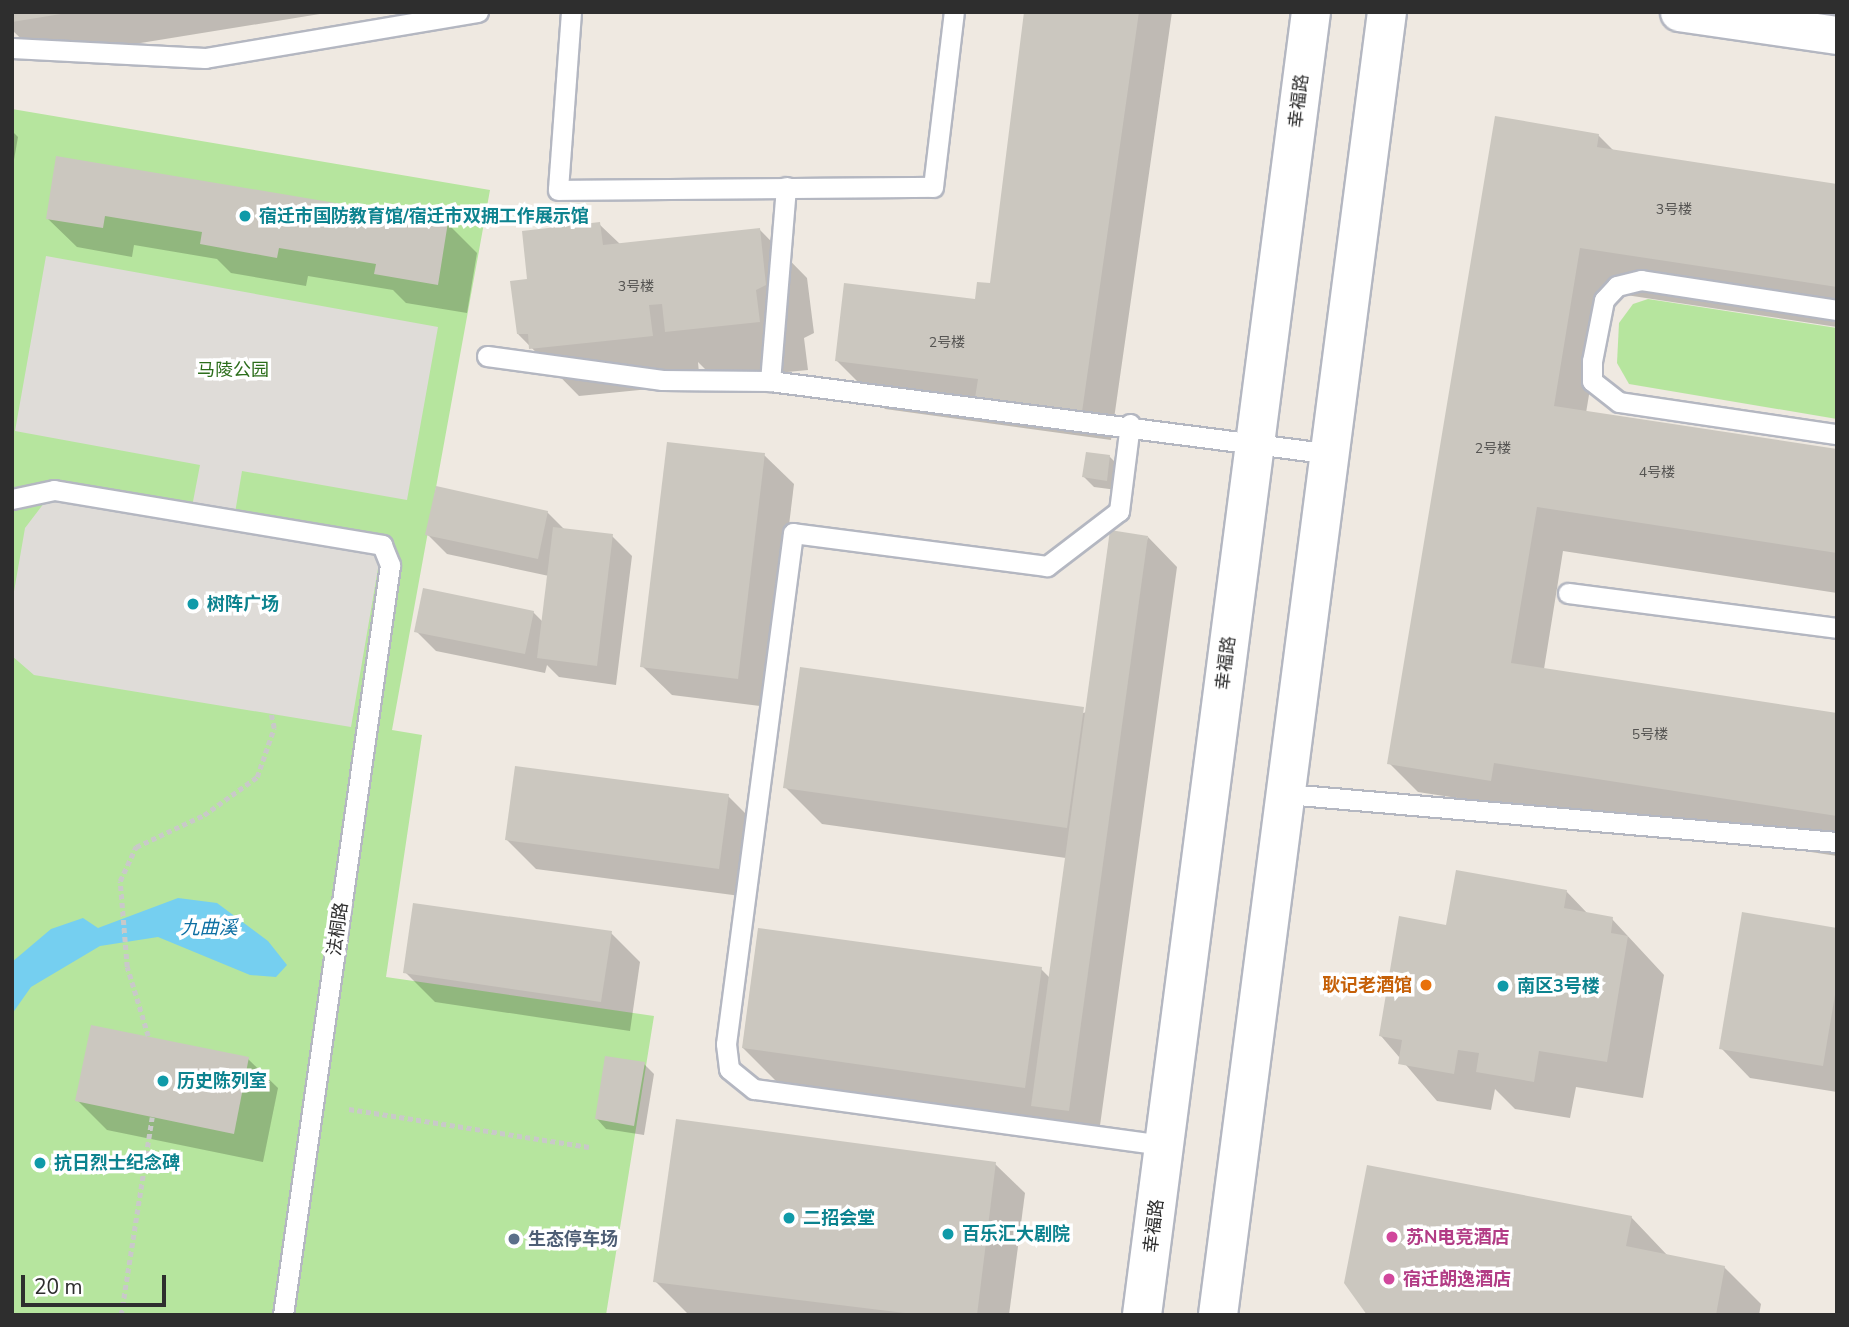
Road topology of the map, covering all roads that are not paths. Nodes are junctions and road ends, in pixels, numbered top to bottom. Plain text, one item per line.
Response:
1 (478, 12) edge
2 (570, 12) edge
3 (954, 12) edge
4 (1311, 12) edge
5 (1387, 12) edge
6 (1679, 12) edge
7 (1837, 35) edge
8 (12, 48) edge
9 (786, 187) junction
10 (1837, 310) edge
11 (487, 356) dead end
12 (770, 381) junction
13 (1130, 424) junction
14 (1837, 434) edge
15 (1255, 443) junction
16 (1332, 454) junction
17 (12, 499) edge
18 (1568, 593) dead end
19 (1837, 628) edge
20 (1287, 794) junction
21 (1837, 842) edge
22 (1164, 1145) junction
23 (1225, 1266) junction
24 (283, 1315) edge
25 (1142, 1315) edge
26 (1218, 1315) edge
27 (1229, 1315) edge

1 - 8 lane
2 - 9 lane
3 - 9 lane
4 - 15 main road, 幸福路
5 - 16 main road
6 - 7 street
9 - 12 lane
10 - 14 lane
11 - 12 lane
12 - 13 lane
13 - 15 lane
13 - 22 lane
15 - 16 lane
15 - 22 main road, 幸福路
16 - 20 main road
17 - 24 lane, 法桐路
18 - 19 lane
20 - 21 lane
20 - 23 main road
22 - 25 main road, 幸福路
23 - 26 main road
23 - 27 main road

